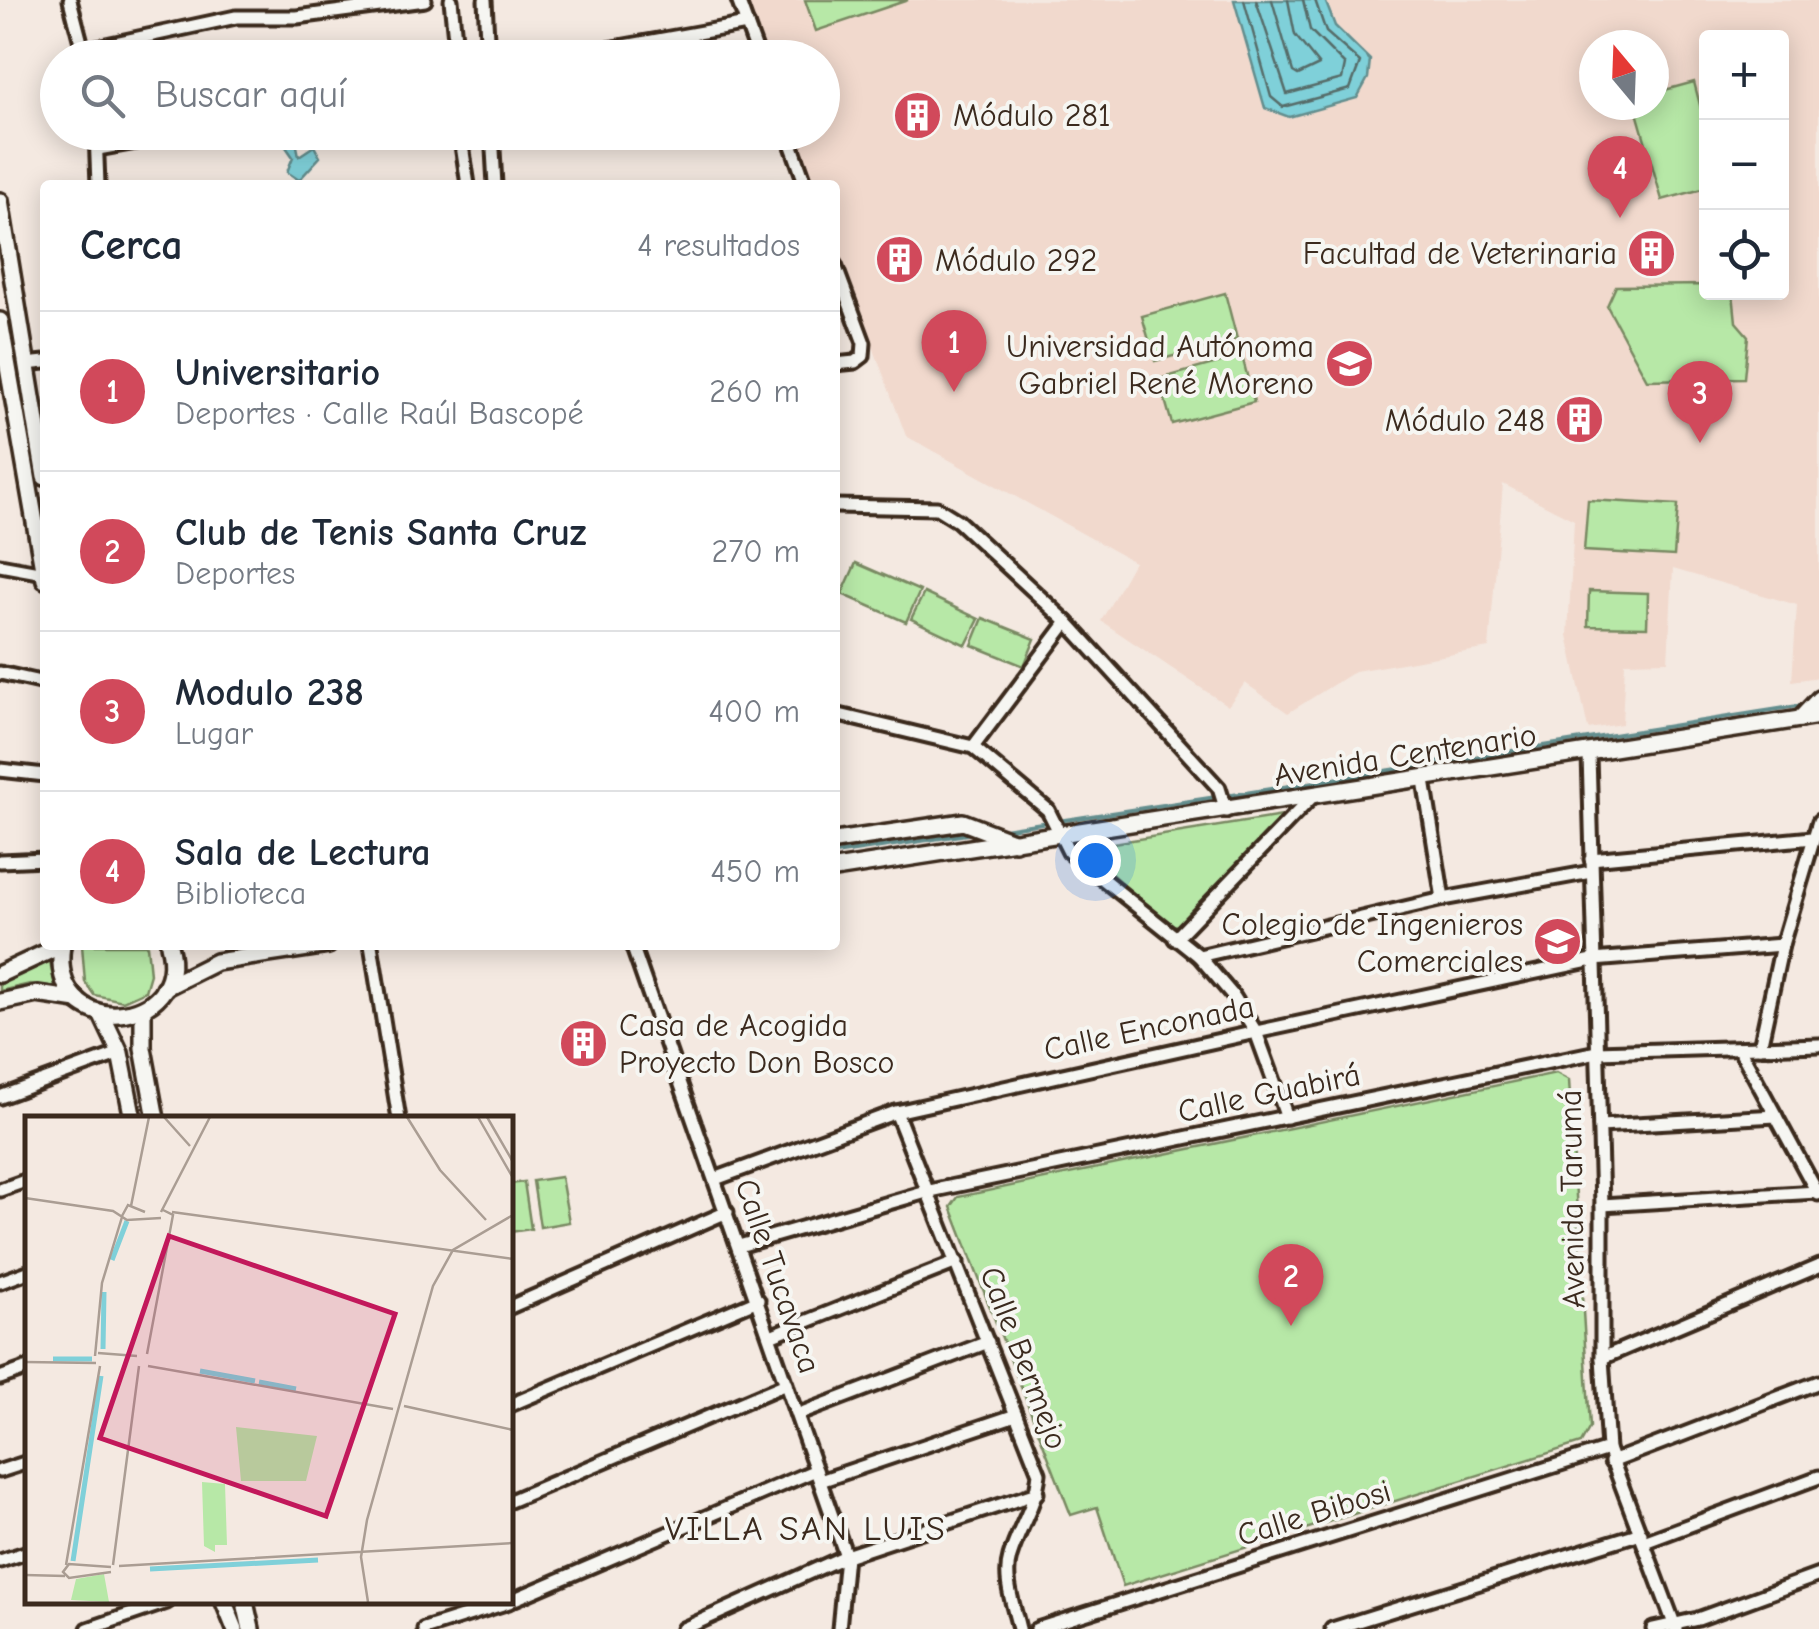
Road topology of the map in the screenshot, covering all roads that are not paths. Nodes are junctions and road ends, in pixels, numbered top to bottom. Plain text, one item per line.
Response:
1 (70, 0) edge
2 (425, 0) edge
3 (450, 0) edge
4 (484, 0) edge
5 (738, 0) edge
6 (747, 24) junction
7 (80, 40) edge
8 (143, 40) edge
9 (456, 40) edge
10 (487, 40) edge
11 (658, 40) edge
12 (753, 40) edge
13 (98, 150) edge
14 (463, 150) edge
15 (494, 150) edge
16 (793, 150) edge
17 (98, 180) edge
18 (467, 180) edge
19 (495, 180) edge
20 (804, 180) edge
21 (0, 201) edge
22 (6, 270) edge
23 (840, 278) edge
24 (0, 318) edge
25 (25, 360) junction
26 (40, 362) edge
27 (840, 364) edge
28 (40, 448) edge
29 (22, 452) junction
30 (840, 506) edge
31 (40, 523) edge
32 (40, 549) edge
33 (0, 566) edge
34 (40, 575) edge
35 (1067, 622) junction
36 (0, 674) edge
37 (40, 682) edge
38 (1812, 709) edge
39 (840, 715) edge
40 (973, 748) junction
41 (1589, 754) junction
42 (0, 770) edge
43 (40, 774) edge
44 (1424, 780) junction
45 (1311, 798) junction
46 (1222, 799) junction
47 (1819, 821) edge
48 (1058, 827) junction
49 (1814, 838) junction
50 (840, 840) edge
51 (1017, 843) junction
52 (40, 859) edge
53 (0, 861) edge
54 (1591, 866) junction
55 (840, 869) edge
56 (1443, 899) junction
57 (1175, 939) junction
58 (1782, 945) junction
59 (51, 950) edge
60 (62, 950) edge
61 (169, 950) edge
62 (298, 950) edge
63 (372, 950) edge
64 (634, 950) edge
65 (1199, 956) junction
66 (1593, 960) junction
67 (0, 974) edge
68 (164, 988) junction
69 (76, 1000) junction
70 (0, 1002) edge
71 (143, 1008) junction
72 (101, 1013) junction
73 (1256, 1032) junction
74 (1819, 1045) edge
75 (1760, 1047) junction
76 (1739, 1048) junction
77 (1596, 1052) junction
78 (120, 1053) junction
79 (0, 1097) edge
80 (896, 1112) junction
81 (132, 1116) edge
82 (155, 1116) edge
83 (400, 1116) edge
84 (1776, 1116) junction
85 (1287, 1117) junction
86 (1600, 1126) junction
87 (715, 1179) junction
88 (25, 1181) edge
89 (0, 1190) edge
90 (930, 1191) junction
91 (1818, 1194) edge
92 (1602, 1204) junction
93 (727, 1212) junction
94 (739, 1246) junction
95 (957, 1262) junction
96 (1819, 1266) edge
97 (25, 1273) edge
98 (0, 1282) edge
99 (758, 1300) junction
100 (512, 1307) edge
101 (770, 1336) junction
102 (988, 1342) junction
103 (1602, 1358) junction
104 (25, 1369) edge
105 (0, 1378) edge
106 (1819, 1382) edge
107 (786, 1384) junction
108 (512, 1404) edge
109 (797, 1415) junction
110 (1016, 1415) junction
111 (1609, 1456) junction
112 (25, 1463) edge
113 (0, 1471) edge
114 (818, 1475) junction
115 (1819, 1477) edge
116 (1037, 1493) junction
117 (512, 1500) edge
118 (1642, 1537) junction
119 (25, 1553) edge
120 (846, 1556) junction
121 (0, 1561) edge
122 (1819, 1575) edge
123 (512, 1600) edge
124 (161, 1604) edge
125 (222, 1604) edge
126 (223, 1604) edge
127 (245, 1604) edge
128 (500, 1604) edge
129 (1675, 1626) edge
130 (88, 1629) edge
131 (227, 1629) edge
132 (235, 1629) edge
133 (250, 1629) edge
134 (424, 1629) edge
135 (683, 1629) edge
136 (838, 1629) edge
137 (1019, 1629) edge
138 (1037, 1629) edge
139 (1332, 1629) edge
140 (1653, 1629) edge

1 - 7 street
2 - 8 street
3 - 9 street
4 - 10 street
5 - 6 street
6 - 11 street
6 - 12 street
13 - 17 street
14 - 18 street
15 - 19 street
16 - 20 street
21 - 22 street
22 - 25 street
23 - 27 street
24 - 25 street
24 - 29 street
25 - 26 street
25 - 28 street
29 - 31 street
29 - 32 street
30 - 35 street
33 - 34 street
35 - 40 street
35 - 46 street
36 - 37 street
38 - 41 street, Avenida Centenario
39 - 40 street
40 - 48 street
41 - 44 street, Avenida Centenario
41 - 54 street, Avenida Tarumá
42 - 43 street
44 - 45 street, Avenida Centenario
44 - 56 street
45 - 46 street, Avenida Centenario
45 - 57 street
46 - 48 street, Avenida Centenario
47 - 49 street
48 - 51 street, Avenida Centenario
48 - 57 street
49 - 54 street
49 - 58 street
50 - 51 street
51 - 55 street, Avenida Centenario
52 - 53 street
54 - 56 street
54 - 66 street, Avenida Tarumá
56 - 65 street
57 - 65 street
58 - 66 street, Calle Enconada
58 - 75 street
59 - 67 street
60 - 69 street
61 - 68 street
62 - 68 street
63 - 83 street
64 - 87 street, Calle Tucavaca
65 - 73 street
66 - 73 street, Calle Enconada
66 - 77 street, Avenida Tarumá
68 - 71 street
69 - 70 street
69 - 72 street
71 - 72 street
71 - 82 street
72 - 78 street
73 - 80 street, Calle Enconada
73 - 85 street
74 - 75 street, Calle Guabirá
75 - 76 street, Calle Guabirá
76 - 77 street, Calle Guabirá
76 - 84 street
77 - 85 street, Calle Guabirá
77 - 86 street, Avenida Tarumá
78 - 79 street
78 - 81 street
80 - 87 street, Calle Enconada
80 - 90 street, Calle Bermejo
84 - 86 street
84 - 91 street
85 - 90 street, Calle Guabirá
86 - 92 street, Avenida Tarumá
87 - 93 street, Calle Tucavaca
88 - 89 street
90 - 94 street, Calle Guabirá
90 - 95 street, Calle Bermejo
91 - 92 street
92 - 103 street, Avenida Tarumá
93 - 94 street, Calle Tucavaca
93 - 100 street
94 - 99 street, Calle Tucavaca
95 - 101 street
95 - 102 street, Calle Bermejo
96 - 103 street
97 - 98 street
99 - 101 street, Calle Tucavaca
99 - 108 street
101 - 107 street, Calle Tucavaca
102 - 109 street
102 - 110 street, Calle Bermejo
103 - 111 street, Avenida Tarumá
104 - 105 street
106 - 111 street, Calle Bibosi
107 - 109 street, Calle Tucavaca
107 - 117 street
109 - 114 street, Calle Tucavaca
110 - 114 street
110 - 116 street, Calle Bermejo
111 - 118 street, Avenida Tarumá
111 - 138 street, Calle Bibosi
112 - 113 street
114 - 120 street, Calle Tucavaca
114 - 123 street
115 - 118 street
116 - 120 street
116 - 137 street, Calle Bermejo
118 - 129 street, Avenida Tarumá
118 - 139 street
119 - 121 street
120 - 135 street
120 - 136 street, Calle Tucavaca
122 - 129 street
124 - 130 street
125 - 131 street
126 - 132 street
127 - 133 street
128 - 134 street
129 - 140 street

